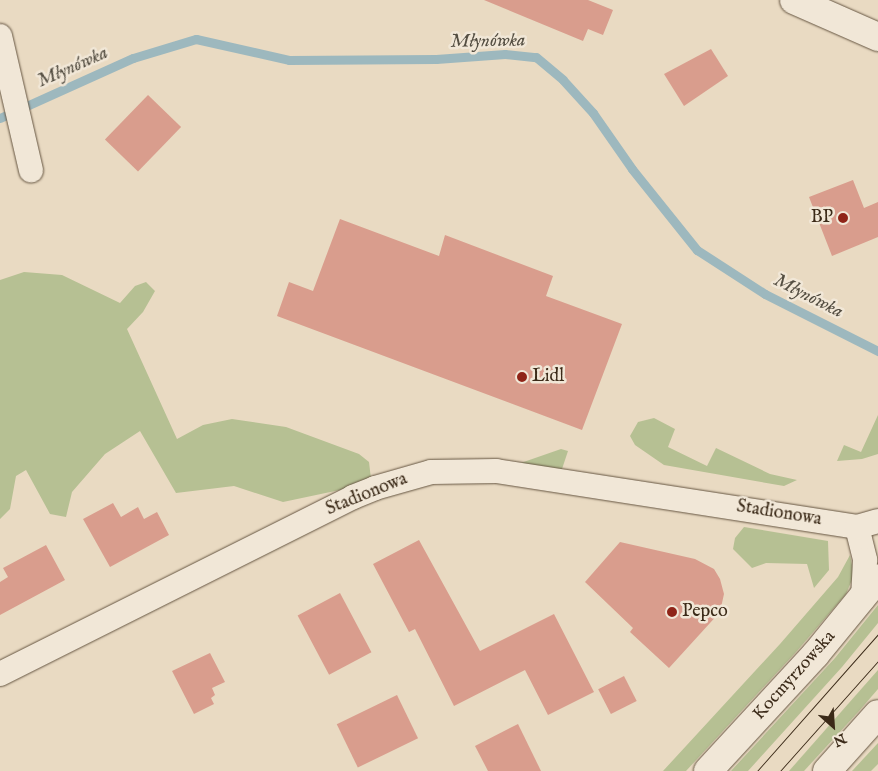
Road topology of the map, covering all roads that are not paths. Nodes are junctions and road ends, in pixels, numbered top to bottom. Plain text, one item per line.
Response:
1 (794, 0) edge
2 (0, 36) edge
3 (878, 37) edge
4 (31, 170) dead end
5 (867, 524) edge
6 (870, 588) edge
7 (0, 674) edge
8 (878, 714) edge
9 (708, 771) edge
10 (827, 771) edge

1 - 3 main road
2 - 4 street
5 - 6 street, Stadionowa
5 - 7 street, Stadionowa
6 - 9 main road, Kocmyrzowska
8 - 10 main road

